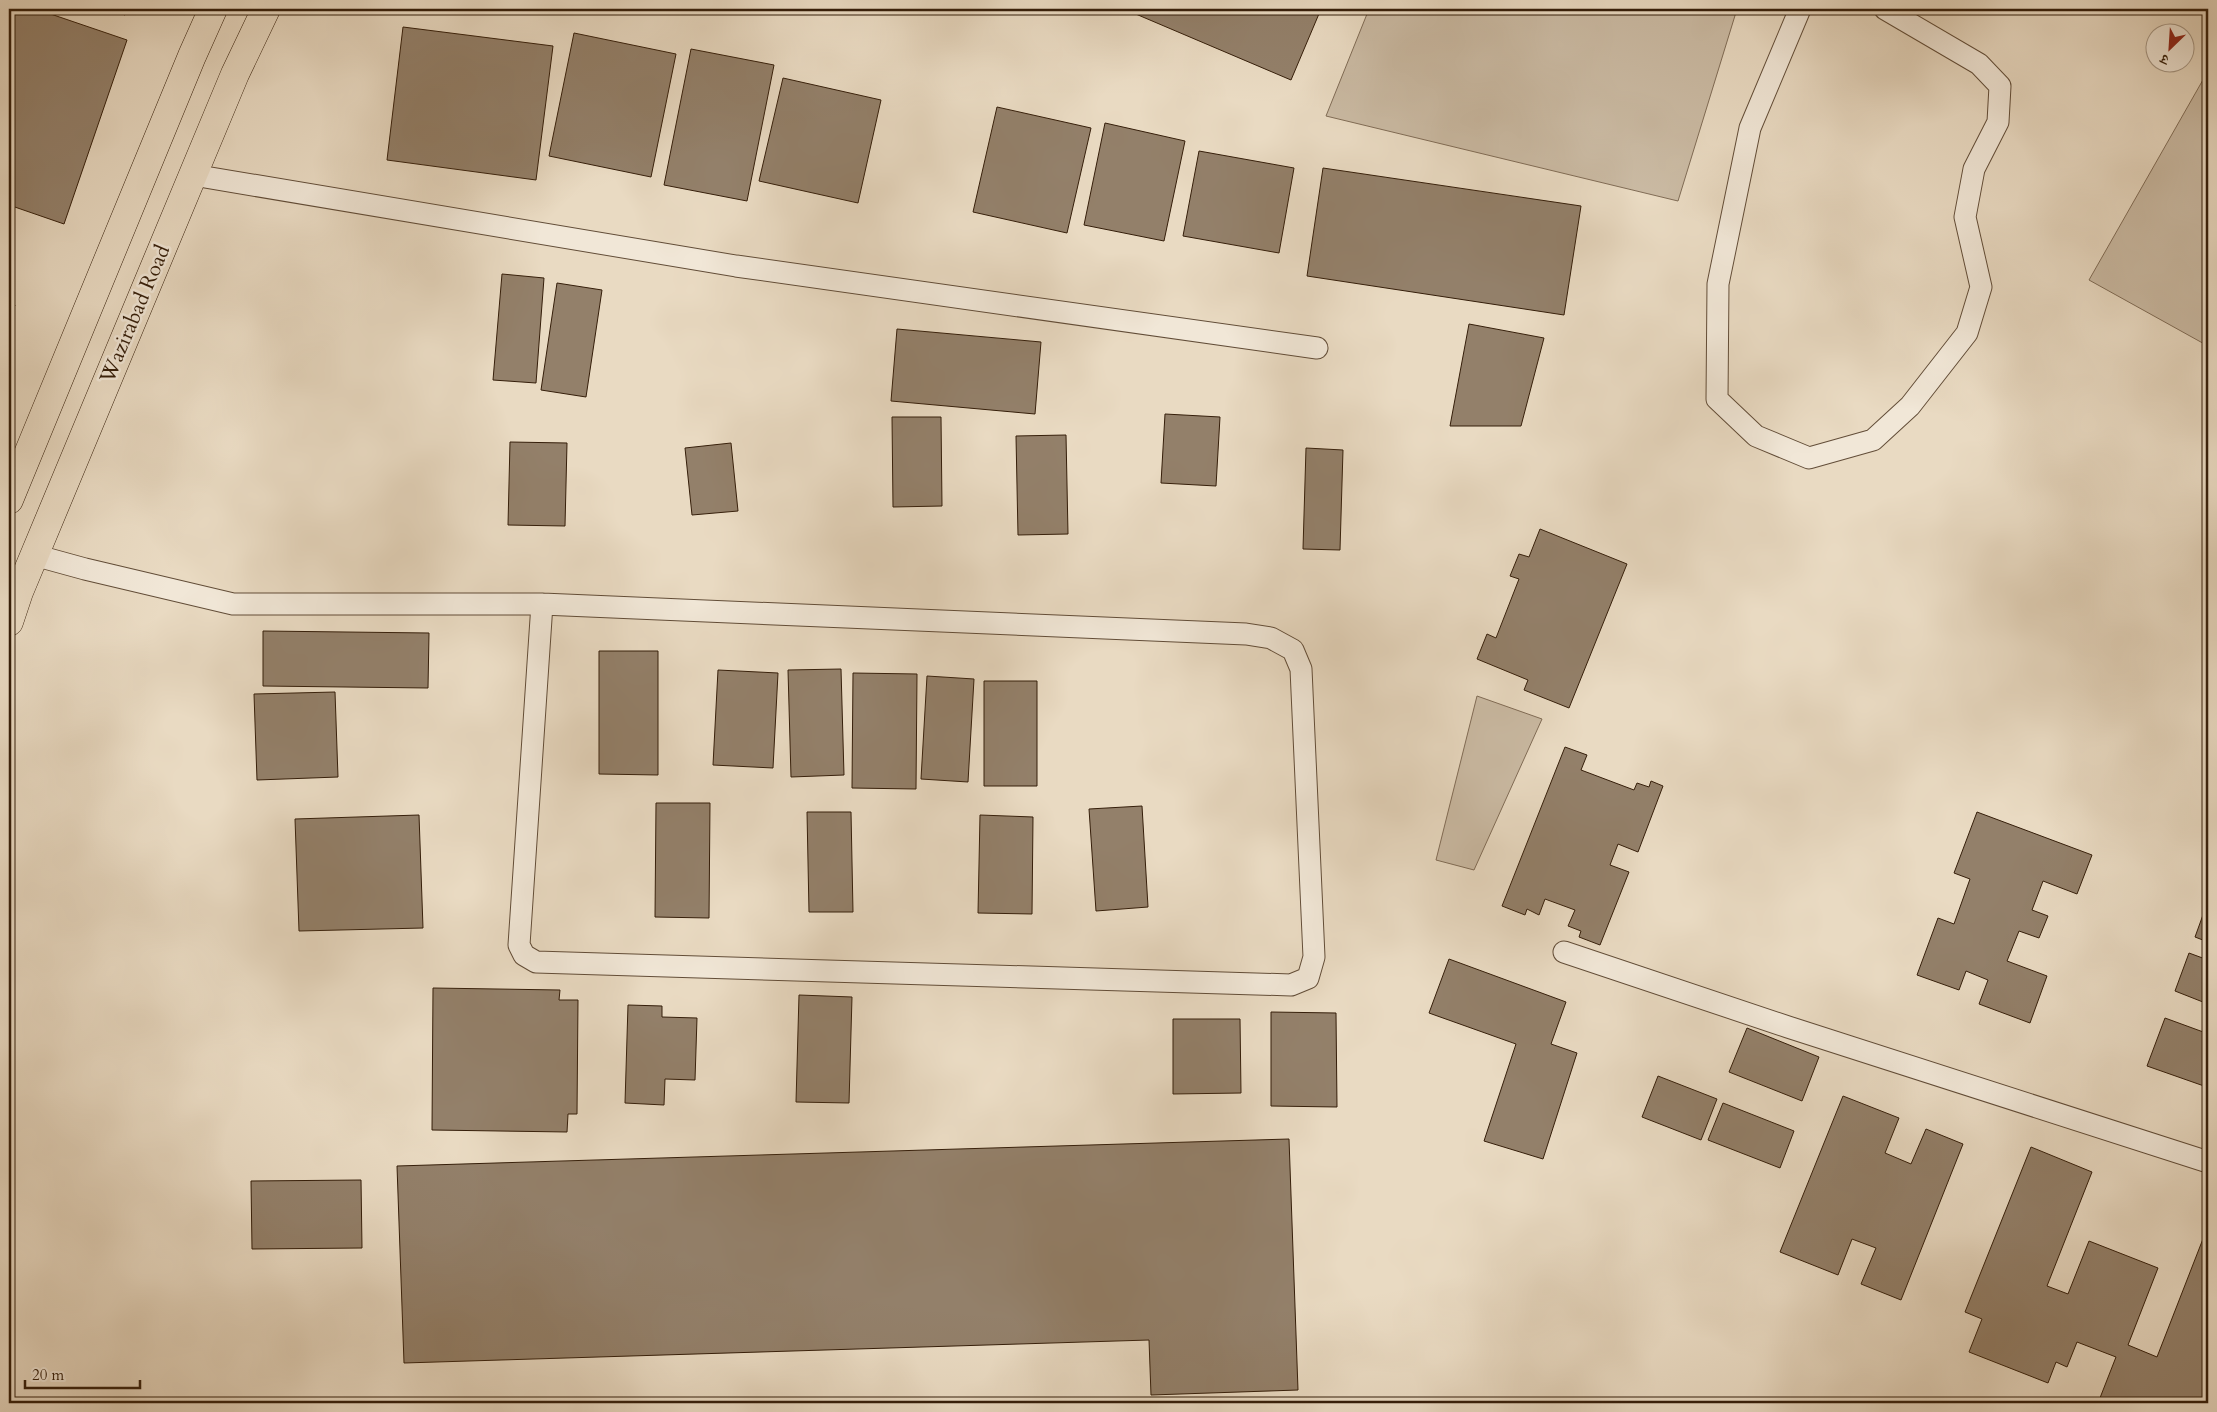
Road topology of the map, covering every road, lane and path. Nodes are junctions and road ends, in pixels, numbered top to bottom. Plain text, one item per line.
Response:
1 (213, 9) edge
2 (266, 9) edge
3 (1800, 9) edge
4 (1885, 9) edge
5 (193, 175) junction
6 (1317, 348) dead end
7 (9, 500) edge
8 (34, 555) junction
9 (542, 604) junction
10 (9, 622) edge
11 (1564, 952) dead end
12 (2208, 1162) edge

1 - 7 highway
2 - 5 highway, Wazirabad Road
3 - 4 lane
5 - 6 lane
5 - 8 highway, Wazirabad Road
8 - 9 lane
8 - 10 highway, Wazirabad Road
9 - 9 lane
11 - 12 lane

